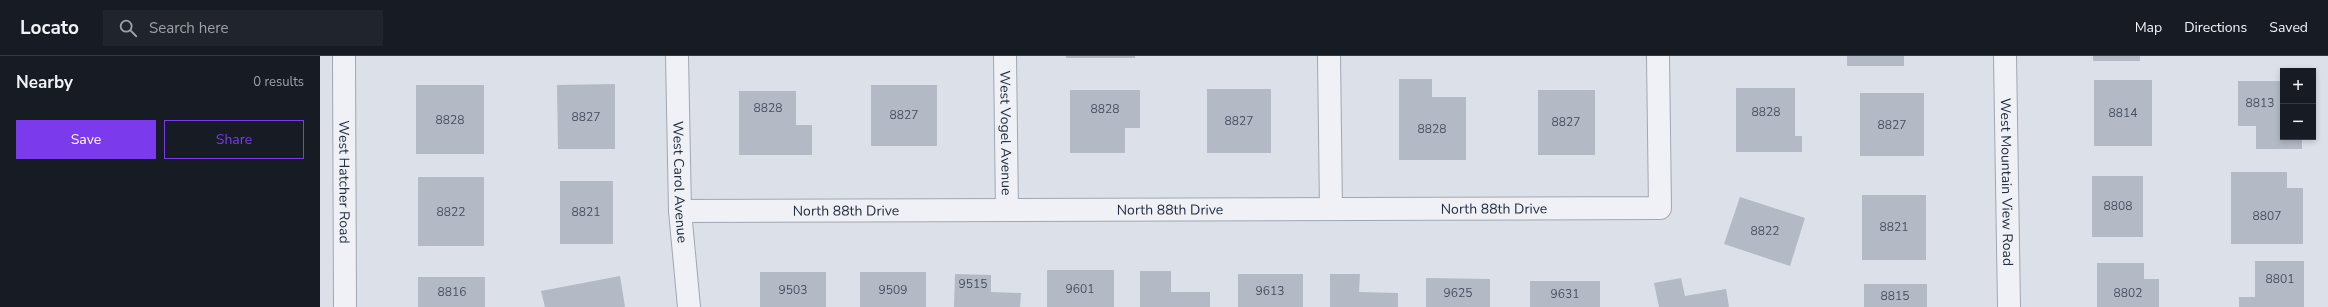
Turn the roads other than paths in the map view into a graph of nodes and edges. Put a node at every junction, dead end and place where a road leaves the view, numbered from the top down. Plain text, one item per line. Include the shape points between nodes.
1 (344, 56) edge
2 (677, 56) edge
3 (1005, 56) edge
4 (1329, 56) edge
5 (1658, 56) edge
6 (2005, 56) edge
7 (1331, 208) junction
8 (1007, 210) junction
9 (680, 211) junction
10 (345, 307) edge
11 (689, 307) edge
12 (2009, 307) edge

1 - 10 street, West Hatcher Road
2 - 9 street, West Carol Avenue
3 - 8 street, West Vogel Avenue
4 - 7 street
5 - 7 street, North 88th Drive via 1660,208
6 - 12 street, West Mountain View Road
7 - 8 street, North 88th Drive
8 - 9 street, North 88th Drive
9 - 11 street, West Carol Avenue

